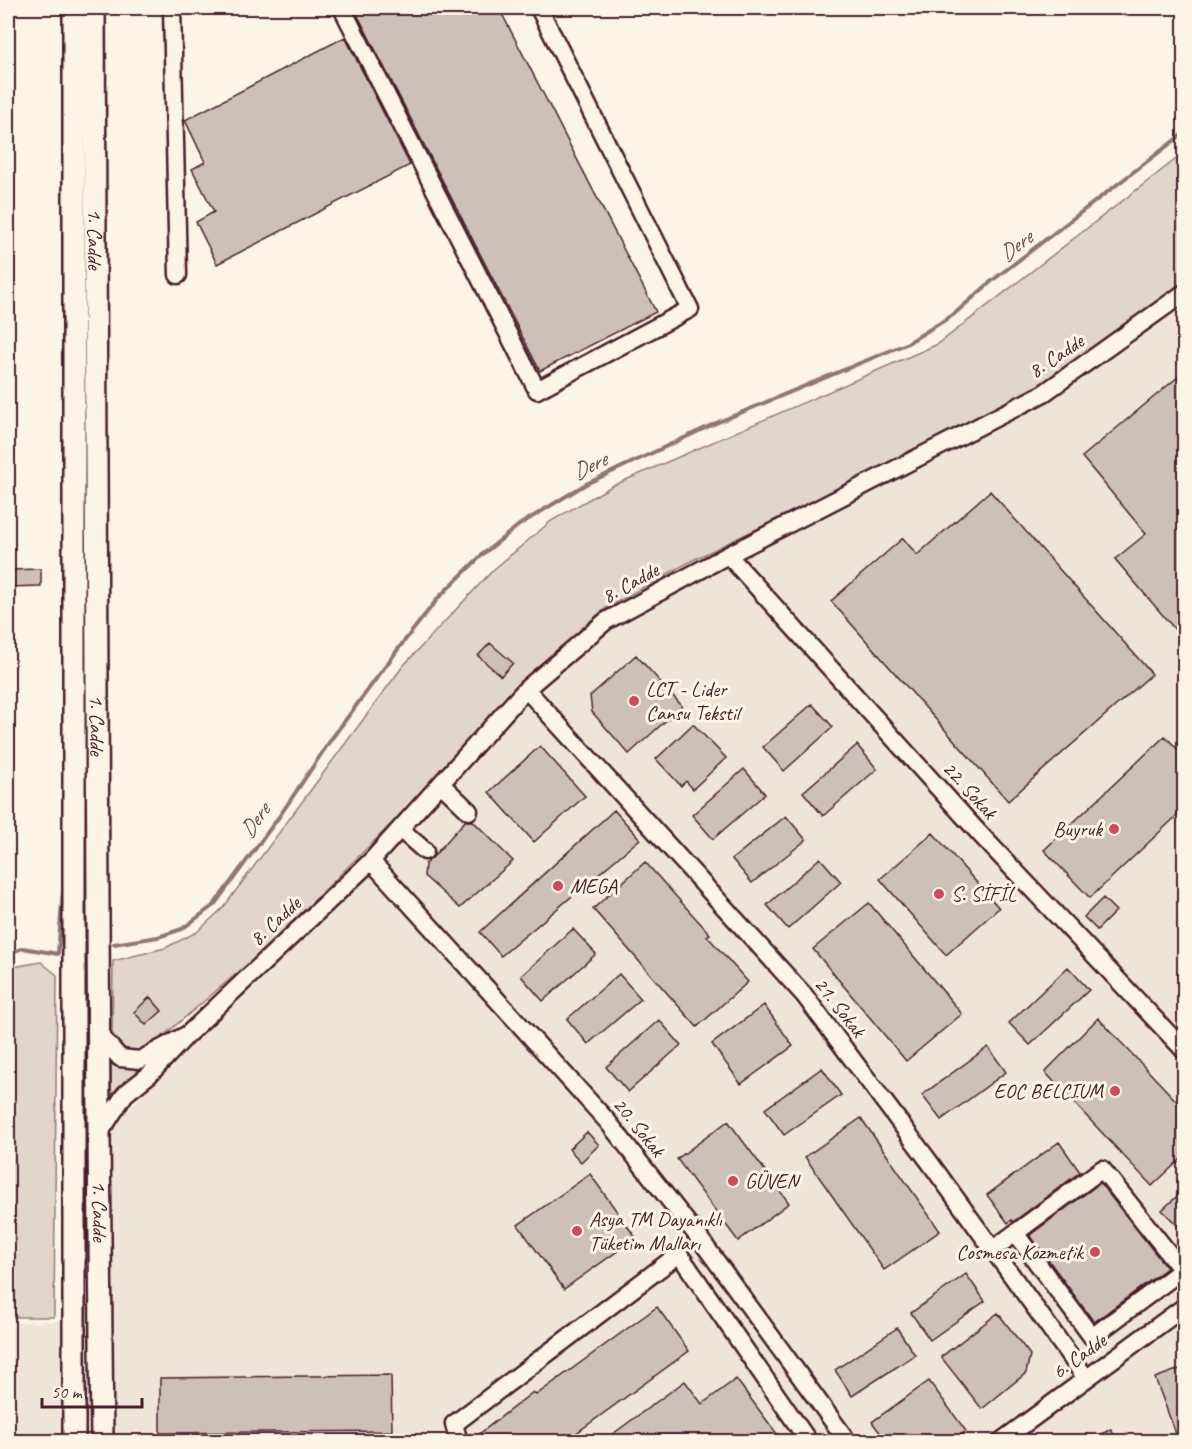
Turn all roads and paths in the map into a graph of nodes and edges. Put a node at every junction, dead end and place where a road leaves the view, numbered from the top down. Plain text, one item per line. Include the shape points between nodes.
1 (74, 8) edge
2 (94, 8) edge
3 (172, 8) edge
4 (342, 8) edge
5 (538, 8) edge
6 (178, 275) dead end
7 (1185, 293) edge
8 (728, 555) junction
9 (526, 689) junction
10 (441, 784) junction
11 (469, 811) dead end
12 (400, 829) junction
13 (425, 851) dead end
14 (371, 861) junction
15 (98, 1033) junction
16 (188, 1034) junction
17 (1185, 1050) edge
18 (99, 1134) junction
19 (1015, 1233) junction
20 (700, 1239) junction
21 (992, 1250) junction
22 (679, 1254) junction
23 (1185, 1307) edge
24 (1086, 1378) junction
25 (74, 1442) edge
26 (102, 1442) edge
27 (459, 1442) edge
28 (809, 1442) edge
29 (848, 1442) edge
30 (1000, 1442) edge

1 - 25 main road, 1. Cadde
2 - 15 main road, 1. Cadde
3 - 6 street
4 - 5 street via 537,390 690,309
7 - 8 street, 8. Cadde via 1044,393
8 - 9 street, 8. Cadde via 606,621
8 - 17 street, 22. Sokak via 979,833
9 - 10 street, 8. Cadde
9 - 21 street, 21. Sokak via 804,995
10 - 11 street
10 - 12 street, 8. Cadde
12 - 13 street
12 - 14 street, 8. Cadde
14 - 16 street, 8. Cadde
14 - 20 street, 20. Sokak via 608,1122
15 - 16 street, 8. Cadde via 120,1058 140,1060
15 - 18 main road, 1. Cadde
16 - 18 street, 8. Cadde via 125,1094
18 - 26 main road, 1. Cadde
19 - 19 street via 1102,1169 1182,1270 1092,1337
19 - 21 street
20 - 22 street
20 - 29 street, 20. Sokak
21 - 24 street, 21. Sokak
22 - 27 street via 454,1424
22 - 28 street
23 - 24 street, 6. Cadde
24 - 30 street, 6. Cadde

